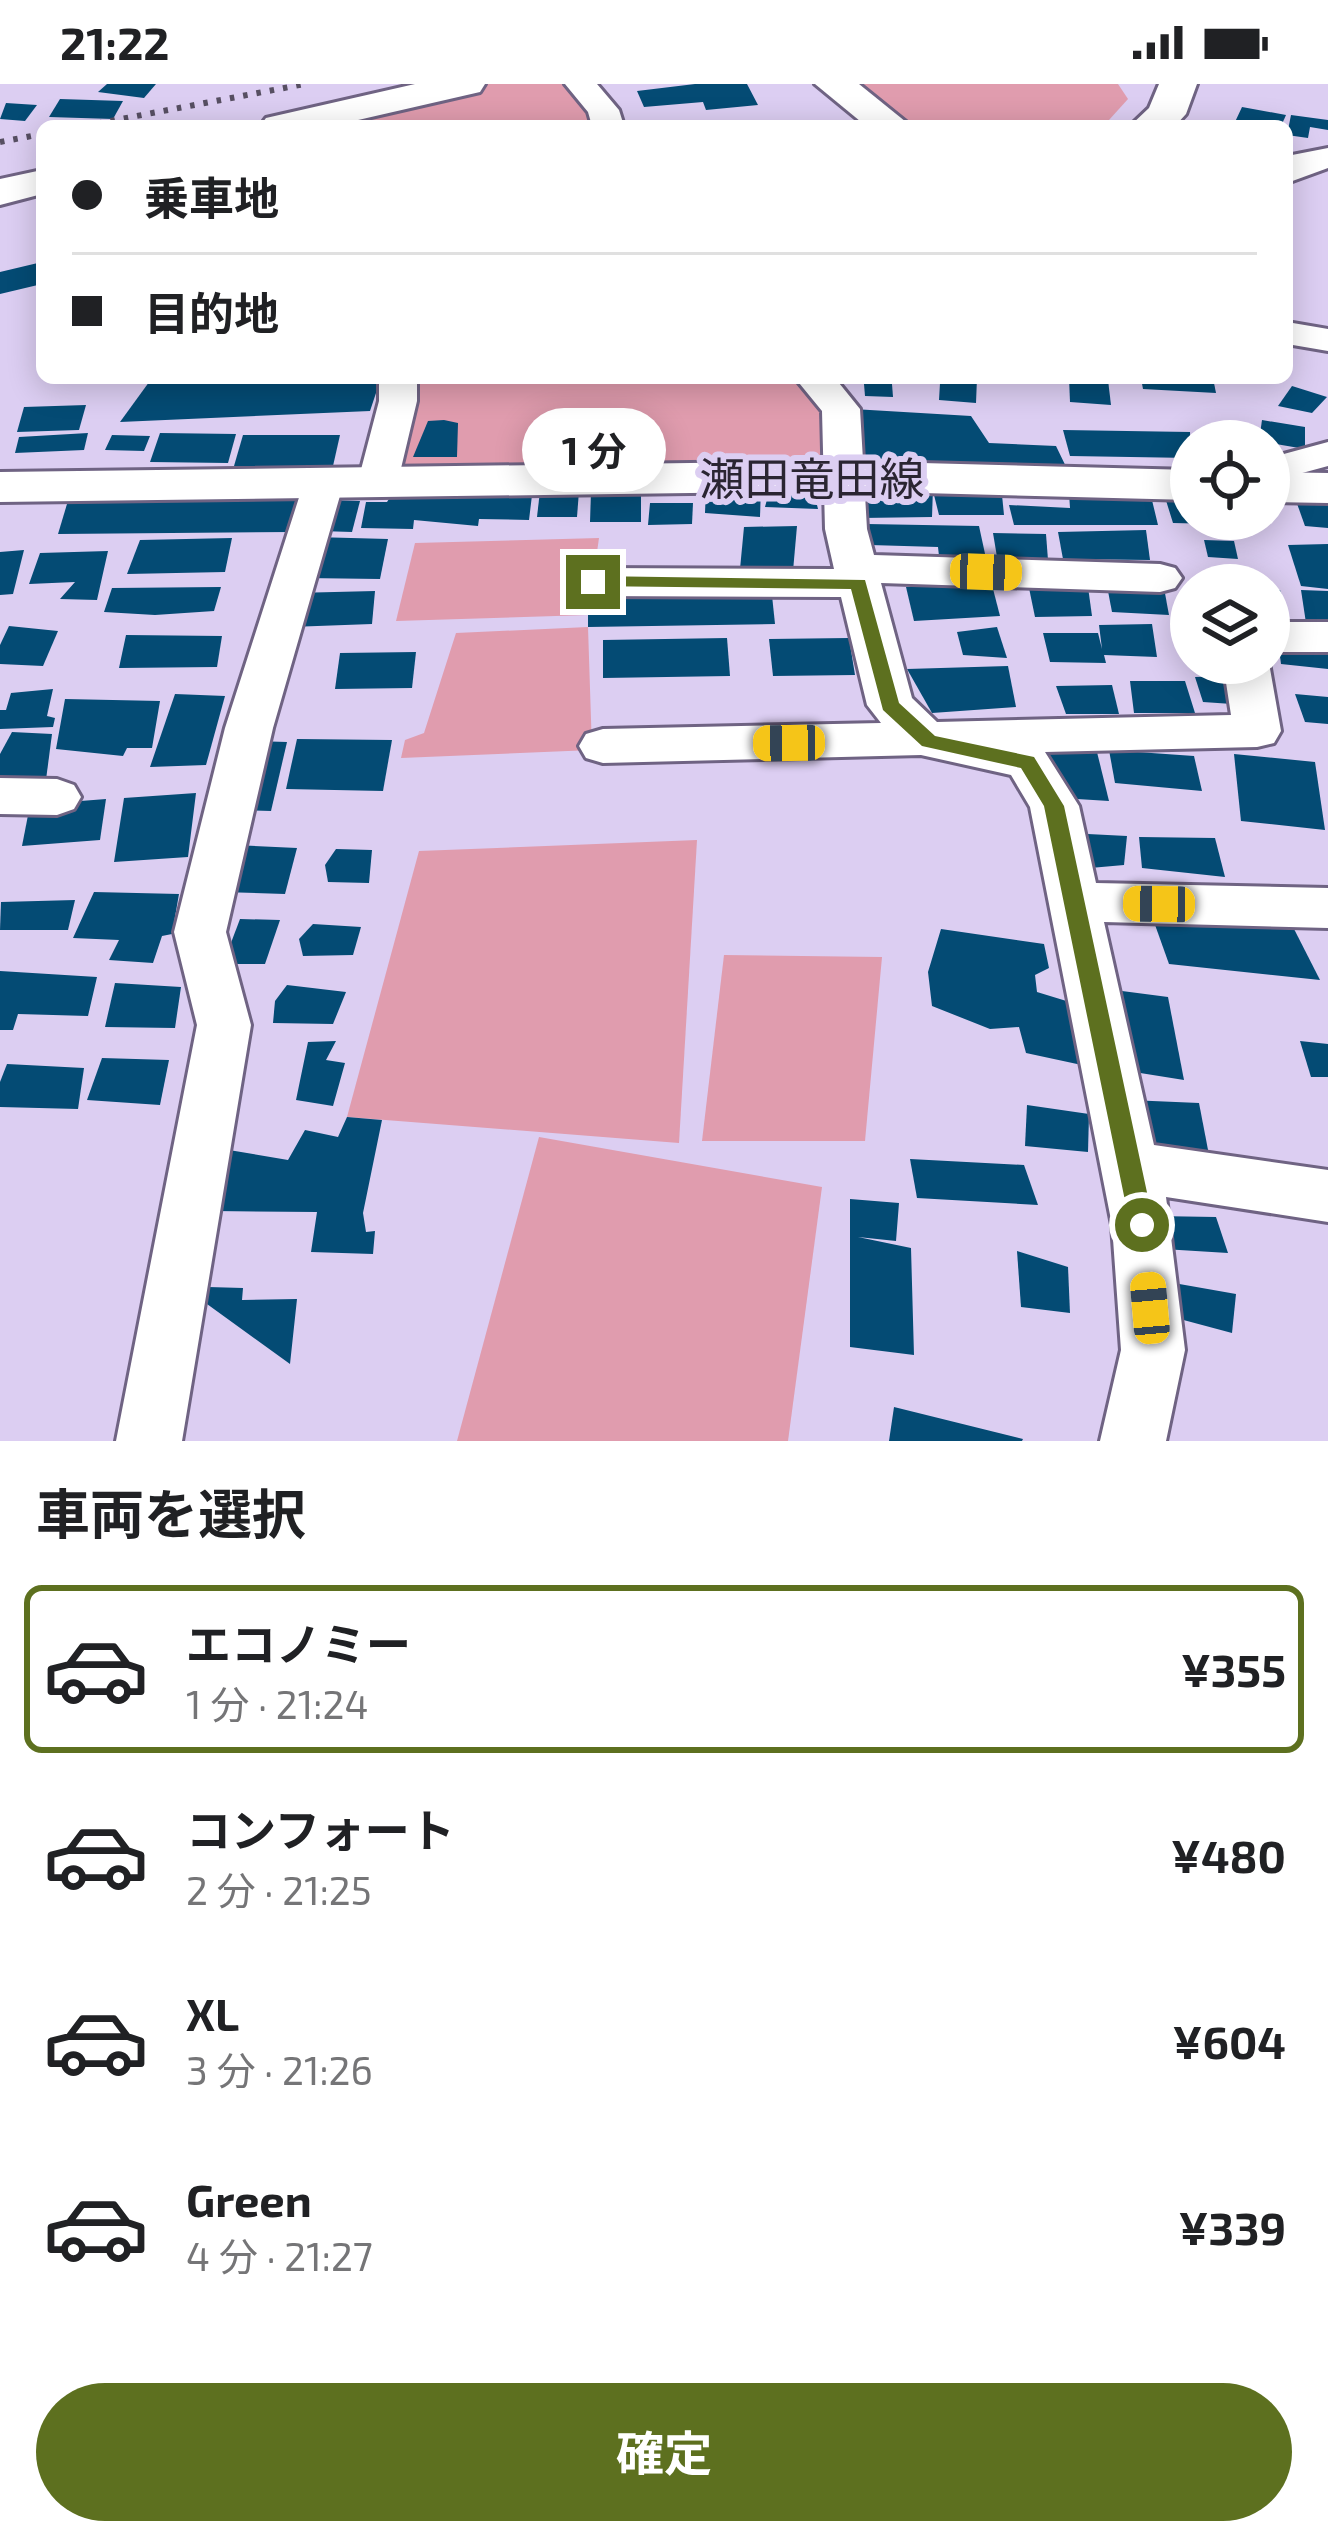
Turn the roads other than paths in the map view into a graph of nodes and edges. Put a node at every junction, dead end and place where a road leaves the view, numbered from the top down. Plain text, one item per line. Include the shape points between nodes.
1 (466, 84) edge
2 (580, 84) edge
3 (834, 84) edge
4 (307, 120) edge
5 (606, 120) edge
6 (883, 120) edge
7 (1328, 158) edge
8 (1293, 167) edge
9 (36, 183) edge
10 (0, 192) edge
11 (1293, 334) edge
12 (1328, 340) edge
13 (398, 384) edge
14 (819, 384) edge
15 (1328, 454) edge
16 (1290, 464) edge
17 (845, 476) junction
18 (378, 481) junction
19 (324, 482) junction
20 (1170, 484) edge
21 (0, 487) edge
22 (1290, 487) edge
23 (1328, 488) edge
24 (857, 576) junction
25 (1160, 578) dead end
26 (593, 582) dead end
27 (1290, 637) edge
28 (1328, 637) edge
29 (1249, 684) edge
30 (929, 741) junction
31 (603, 746) dead end
32 (0, 796) edge
33 (57, 797) dead end
34 (1074, 902) junction
35 (1328, 908) edge
36 (1129, 1166) junction
37 (1328, 1196) edge
38 (149, 1441) edge
39 (1133, 1441) edge

1 - 4 main road
2 - 5 street
3 - 6 main road
7 - 8 street
9 - 10 main road
11 - 12 street
13 - 18 street
14 - 17 street via 841,409
15 - 16 street
17 - 18 main road, 瀬田竜田線
17 - 20 main road, 瀬田竜田線
17 - 24 street
18 - 19 main road, 瀬田竜田線
19 - 21 main road, 瀬田竜田線
19 - 38 street via 249,728 200,932 224,1025
22 - 23 main road
24 - 25 street
24 - 26 street
24 - 30 street via 890,705
27 - 28 street
29 - 30 street via 1257,731
30 - 31 street
30 - 34 street via 1028,762 1054,806
32 - 33 street
34 - 35 street
34 - 36 street
36 - 37 street
36 - 39 street via 1153,1350

